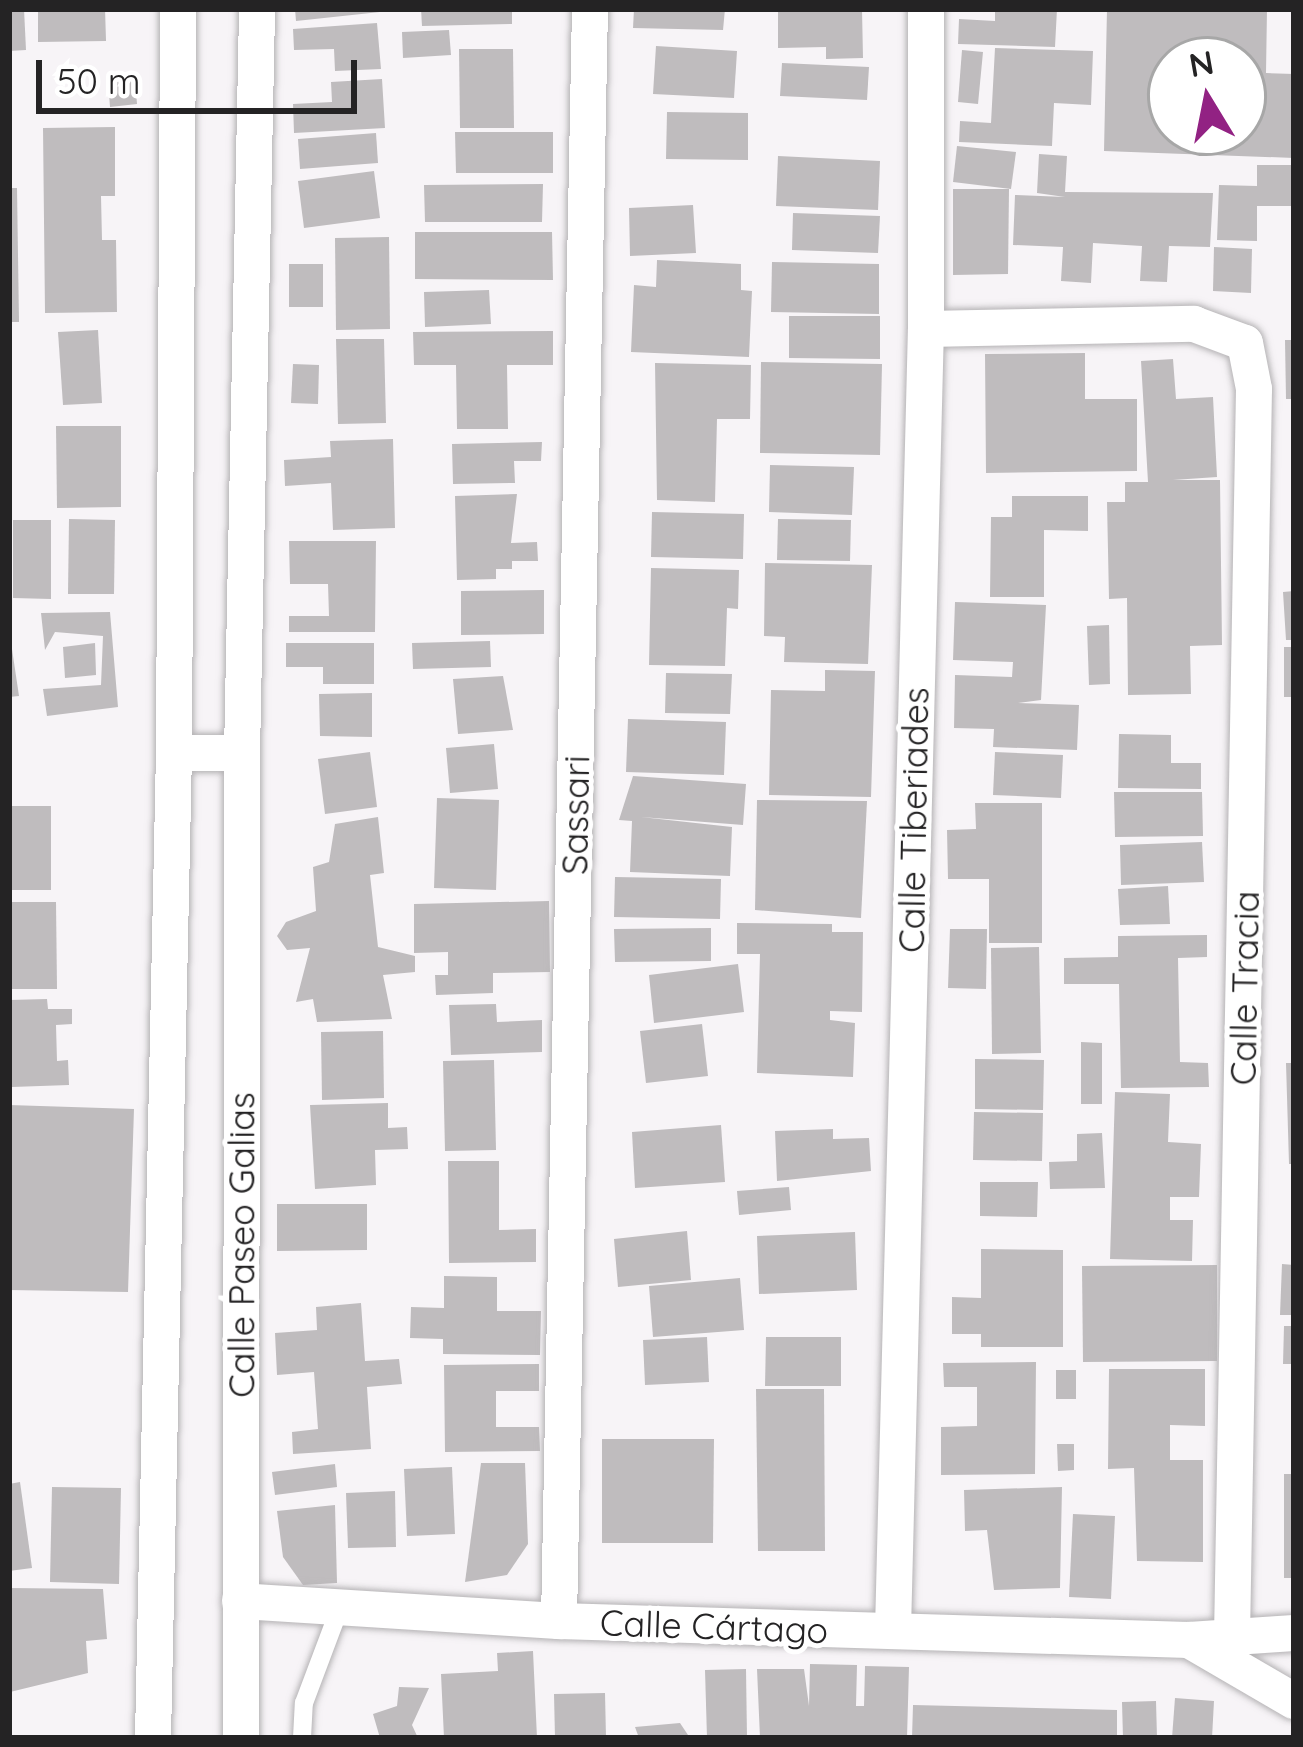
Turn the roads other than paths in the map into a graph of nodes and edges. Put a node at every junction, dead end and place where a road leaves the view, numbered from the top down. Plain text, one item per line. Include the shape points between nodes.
1 (178, 9) edge
2 (257, 9) edge
3 (590, 9) edge
4 (926, 9) edge
5 (926, 329) junction
6 (242, 753) junction
7 (174, 754) junction
8 (241, 1601) junction
9 (340, 1607) junction
10 (560, 1622) junction
11 (893, 1630) junction
12 (1232, 1633) junction
13 (1294, 1633) edge
14 (1189, 1640) junction
15 (1294, 1701) edge
16 (153, 1738) edge
17 (241, 1738) edge
18 (302, 1738) edge

1 - 7 street
2 - 6 street, Calle Paseo Galias
3 - 10 street, Sassari
4 - 5 street, Calle Tiberiades
5 - 11 street, Calle Tiberiades
5 - 12 street, Calle Tracia via 1194,324 1245,344 1254,389
6 - 7 street
6 - 8 street, Calle Paseo Galias
7 - 16 street
8 - 9 street, Calle Cártago
8 - 17 street, Calle Paseo Galias
9 - 10 street, Calle Cártago
9 - 18 lane via 304,1703
10 - 11 street, Calle Cártago
11 - 14 street, Calle Cártago
12 - 13 street, Calle Cártago
12 - 14 street, Calle Cártago
14 - 15 street, Calle Cártago

